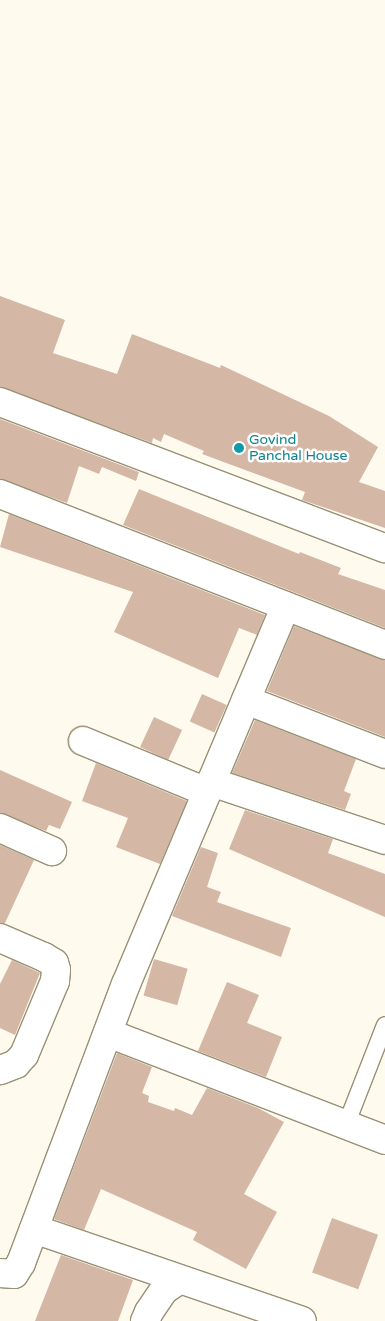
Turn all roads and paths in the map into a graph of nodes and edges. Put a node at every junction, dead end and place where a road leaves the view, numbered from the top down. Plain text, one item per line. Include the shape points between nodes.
1 (0, 402) edge
2 (0, 494) edge
3 (385, 548) edge
4 (286, 606) junction
5 (385, 645) edge
6 (246, 700) junction
7 (83, 741) dead end
8 (385, 754) edge
9 (209, 787) junction
10 (0, 828) edge
11 (385, 840) edge
12 (52, 852) dead end
13 (0, 938) edge
14 (385, 1025) edge
15 (108, 1033) junction
16 (0, 1070) edge
17 (346, 1125) junction
18 (385, 1140) edge
19 (34, 1229) junction
20 (0, 1273) edge
21 (180, 1280) junction
22 (145, 1321) edge
23 (302, 1321) edge

1 - 3 street
2 - 4 street
4 - 5 street
4 - 6 street
6 - 8 street
6 - 9 street
7 - 9 street
9 - 11 street
9 - 15 street
10 - 12 street
13 - 16 street via 44,957 54,963 56,970 55,981 24,1055 16,1064
14 - 17 lane
15 - 17 street
15 - 19 street
17 - 18 street
19 - 20 street via 22,1263 14,1274
19 - 21 street
21 - 22 street via 164,1290
21 - 23 street

